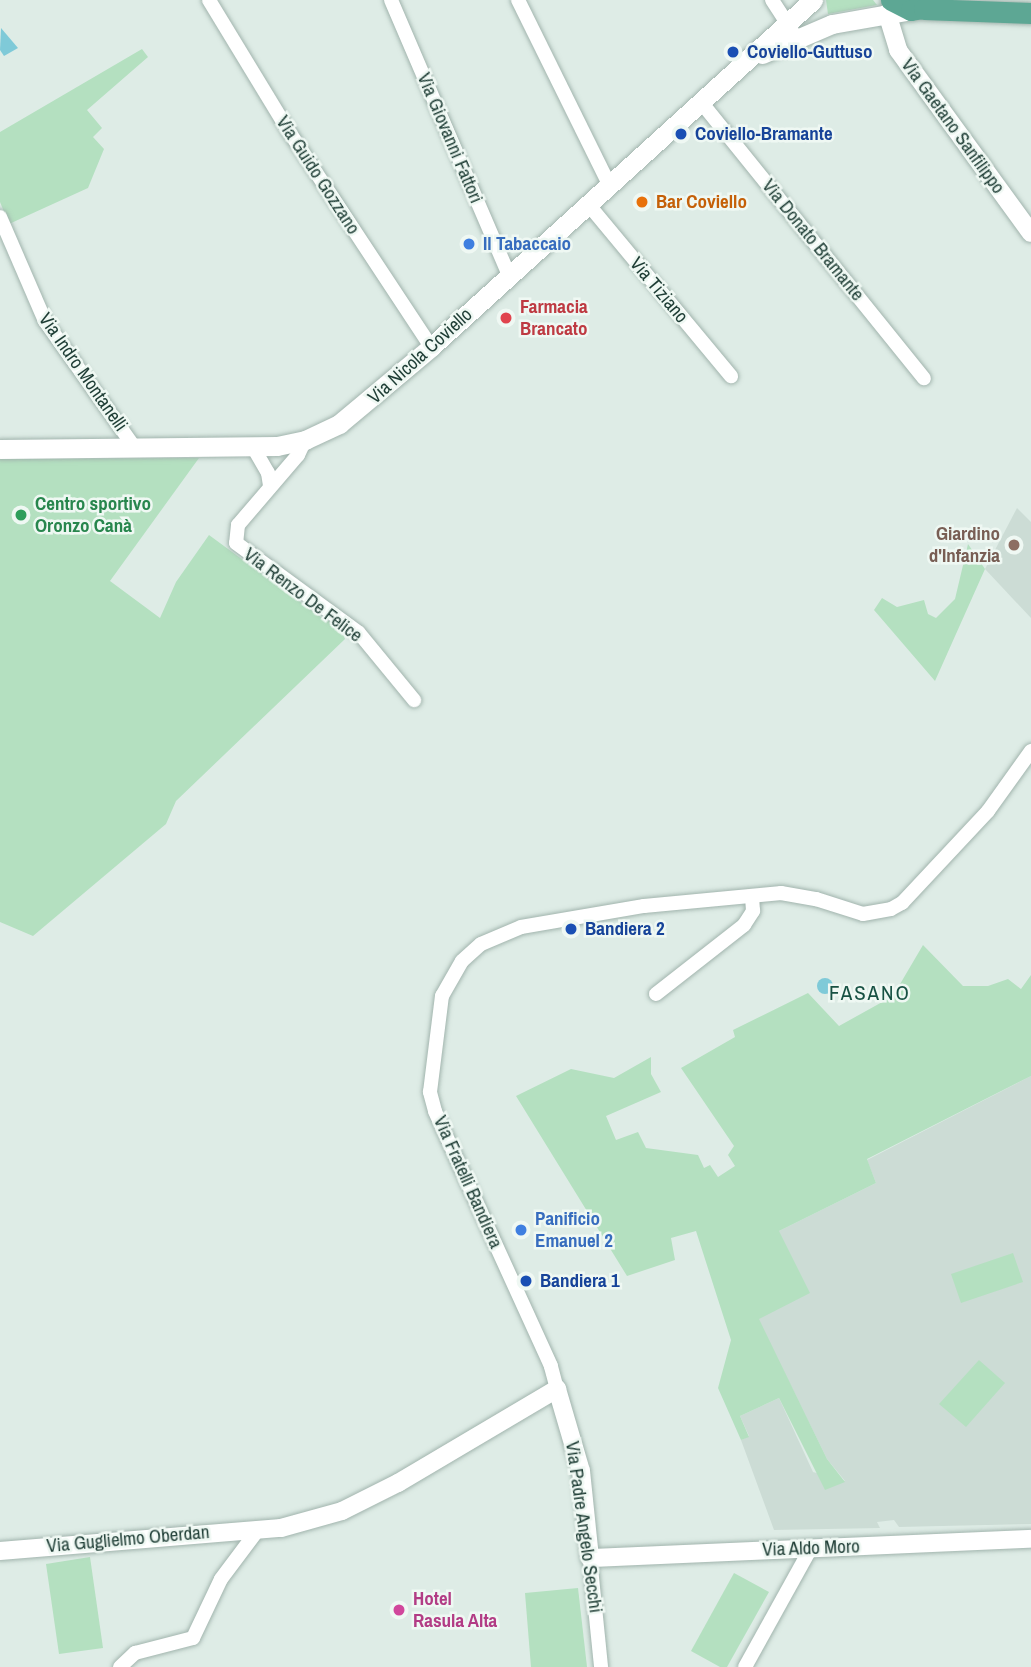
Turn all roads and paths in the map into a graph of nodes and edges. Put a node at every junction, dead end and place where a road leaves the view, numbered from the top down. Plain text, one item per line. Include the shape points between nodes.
1 (209, 0) edge
2 (391, 0) edge
3 (518, 0) edge
4 (772, 0) edge
5 (815, 0) edge
6 (946, 0) edge
7 (889, 7) edge
8 (918, 9) junction
9 (1031, 13) edge
10 (832, 24) junction
11 (792, 31) junction
12 (701, 102) junction
13 (608, 184) junction
14 (588, 204) junction
15 (0, 217) edge
16 (1031, 233) edge
17 (509, 275) junction
18 (431, 347) junction
19 (731, 376) dead end
20 (924, 378) dead end
21 (305, 440) junction
22 (253, 447) junction
23 (135, 448) junction
24 (0, 449) edge
25 (270, 485) junction
26 (414, 700) dead end
27 (1031, 751) edge
28 (752, 896) junction
29 (656, 994) dead end
30 (557, 1389) junction
31 (257, 1531) junction
32 (1031, 1539) edge
33 (811, 1548) junction
34 (0, 1551) edge
35 (590, 1558) junction
36 (120, 1667) edge
37 (601, 1667) edge
38 (745, 1667) edge

1 - 18 street, Via Guido Gozzano
2 - 17 street, Via Giovanni Fattori
3 - 13 street
4 - 11 street
5 - 10 main road via 819,14
5 - 11 main road, Via Nicola Coviello
6 - 8 main road
7 - 8 main road
7 - 10 main road
7 - 16 street, Via Gaetano Sanfilippo via 898,50
8 - 9 main road
10 - 11 main road
11 - 12 main road, Via Nicola Coviello
12 - 13 main road, Via Nicola Coviello
12 - 20 street, Via Donato Bramante
13 - 14 main road, Via Nicola Coviello
14 - 17 main road, Via Nicola Coviello
14 - 19 street, Via Tiziano
15 - 23 street, Via Indro Montanelli via 45,321
17 - 18 main road, Via Nicola Coviello
18 - 21 main road, Via Nicola Coviello via 356,412
21 - 22 main road, Via Nicola Coviello
21 - 25 street
22 - 23 main road, Via Nicola Coviello
22 - 25 street
23 - 24 main road, Via Nicola Coviello
25 - 26 street, Via Renzo De Felice via 238,525 236,543 359,633
27 - 28 street, Via Fratelli Bandiera via 988,811 902,903 891,909 863,914 801,895
28 - 29 street via 752,911 744,925
28 - 30 street, Via Fratelli Bandiera via 644,906 521,927 481,944 446,985 430,1070 435,1111 551,1366
30 - 31 street via 356,1506
30 - 35 street, Via Padre Angelo Secchi via 581,1471
31 - 34 street, Via Guglielmo Oberdan
31 - 36 street via 221,1579 193,1638 135,1653
32 - 33 street, Via Aldo Moro
33 - 35 street, Via Aldo Moro
33 - 38 street
35 - 37 street, Via Padre Angelo Secchi

